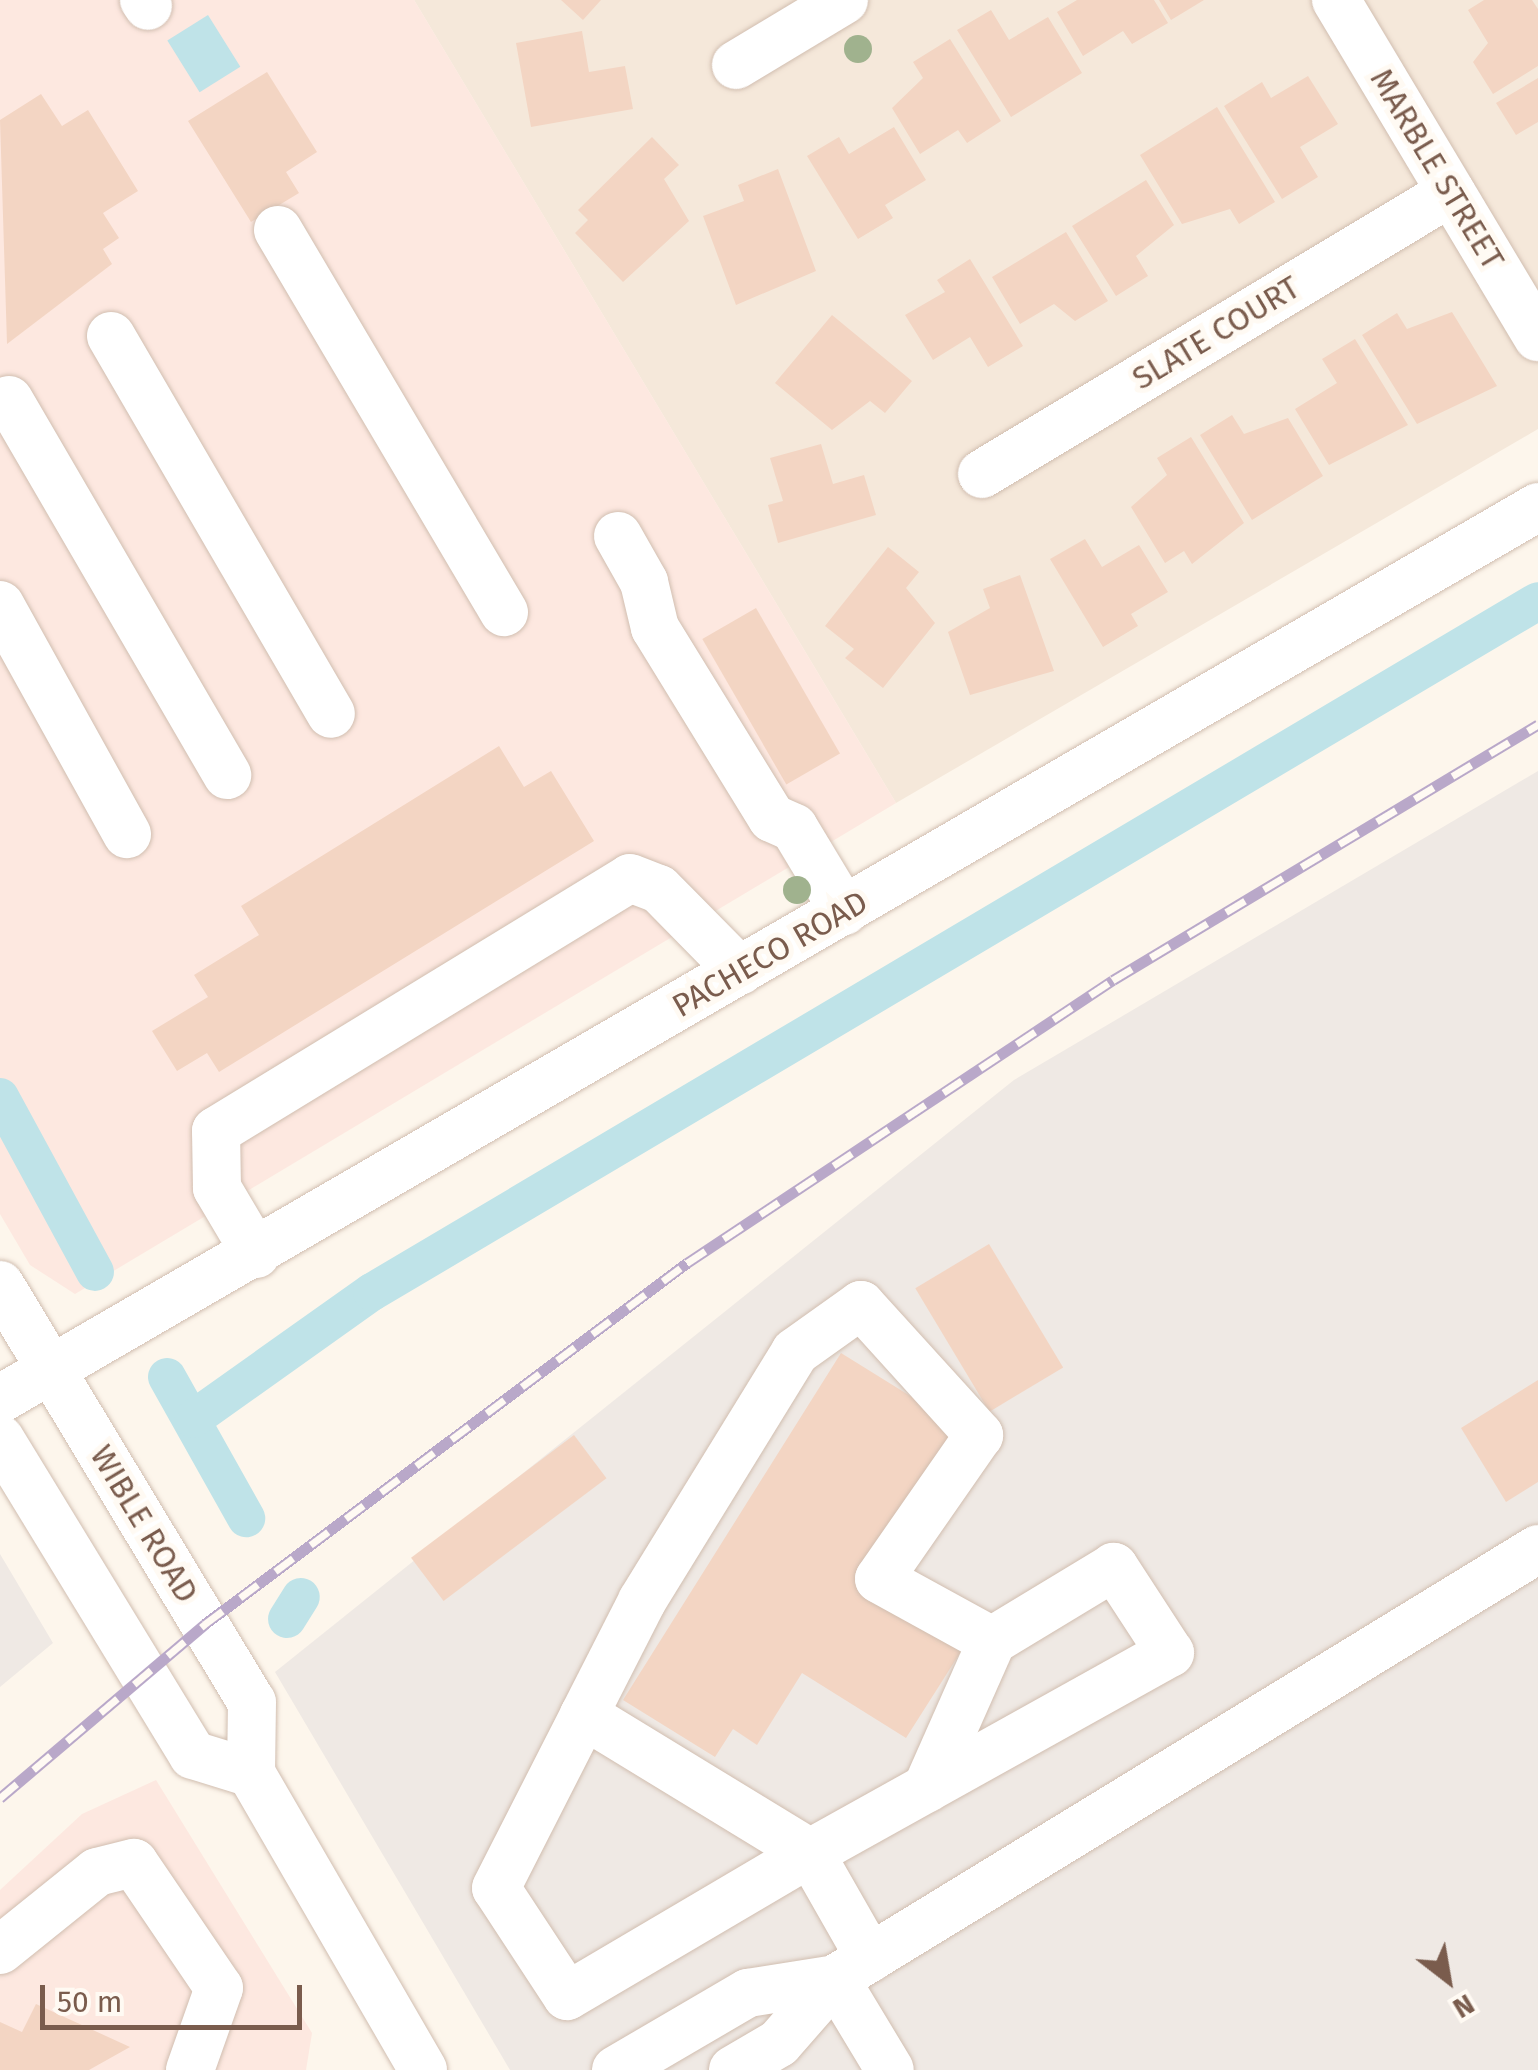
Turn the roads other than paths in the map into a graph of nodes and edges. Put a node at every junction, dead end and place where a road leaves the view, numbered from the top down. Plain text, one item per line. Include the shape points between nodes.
1 (844, 0) edge
2 (1336, 0) edge
3 (736, 65) dead end
4 (1451, 192) junction
5 (278, 230) dead end
6 (110, 336) dead end
7 (1538, 337) edge
8 (9, 400) dead end
9 (982, 474) dead end
10 (1538, 507) edge
11 (618, 536) dead end
12 (0, 605) edge
13 (504, 612) dead end
14 (331, 714) dead end
15 (227, 775) dead end
16 (127, 834) dead end
17 (844, 911) junction
18 (740, 972) junction
19 (256, 1254) junction
20 (0, 1285) edge
21 (50, 1371) junction
22 (0, 1399) edge
23 (0, 1439) edge
24 (1538, 1549) edge
25 (992, 1640) junction
26 (584, 1715) junction
27 (251, 1773) junction
28 (928, 1788) junction
29 (810, 1853) junction
30 (0, 1950) edge
31 (852, 1969) junction
32 (190, 2070) edge
33 (422, 2070) edge
34 (616, 2070) edge
35 (734, 2070) edge
36 (890, 2070) edge

1 - 3 street
2 - 4 street, MARBLE STREET
4 - 7 street, MARBLE STREET
4 - 9 street, SLATE COURT
5 - 13 street
6 - 14 street
8 - 15 street
10 - 17 street, PACHECO ROAD
11 - 17 street via 644,582 655,628 772,818 794,828
12 - 16 street
17 - 18 street, PACHECO ROAD
18 - 19 street, PACHECO ROAD
18 - 19 street via 660,889 630,878 216,1132 218,1188
19 - 21 street, PACHECO ROAD
20 - 21 street, WIBLE ROAD
21 - 22 street, PACHECO ROAD
21 - 27 street, WIBLE ROAD via 252,1702
23 - 27 street via 193,1755
24 - 31 street
25 - 26 street via 878,1578 978,1434 861,1305 796,1352 642,1601
25 - 28 street
25 - 28 street via 1114,1566 1170,1653
26 - 29 street
26 - 29 street via 496,1888 567,1996
27 - 33 street
28 - 29 street
29 - 31 street
30 - 32 street via 97,1872 134,1863 219,1988
31 - 34 street via 748,1993
31 - 35 street via 778,2043
31 - 36 street

